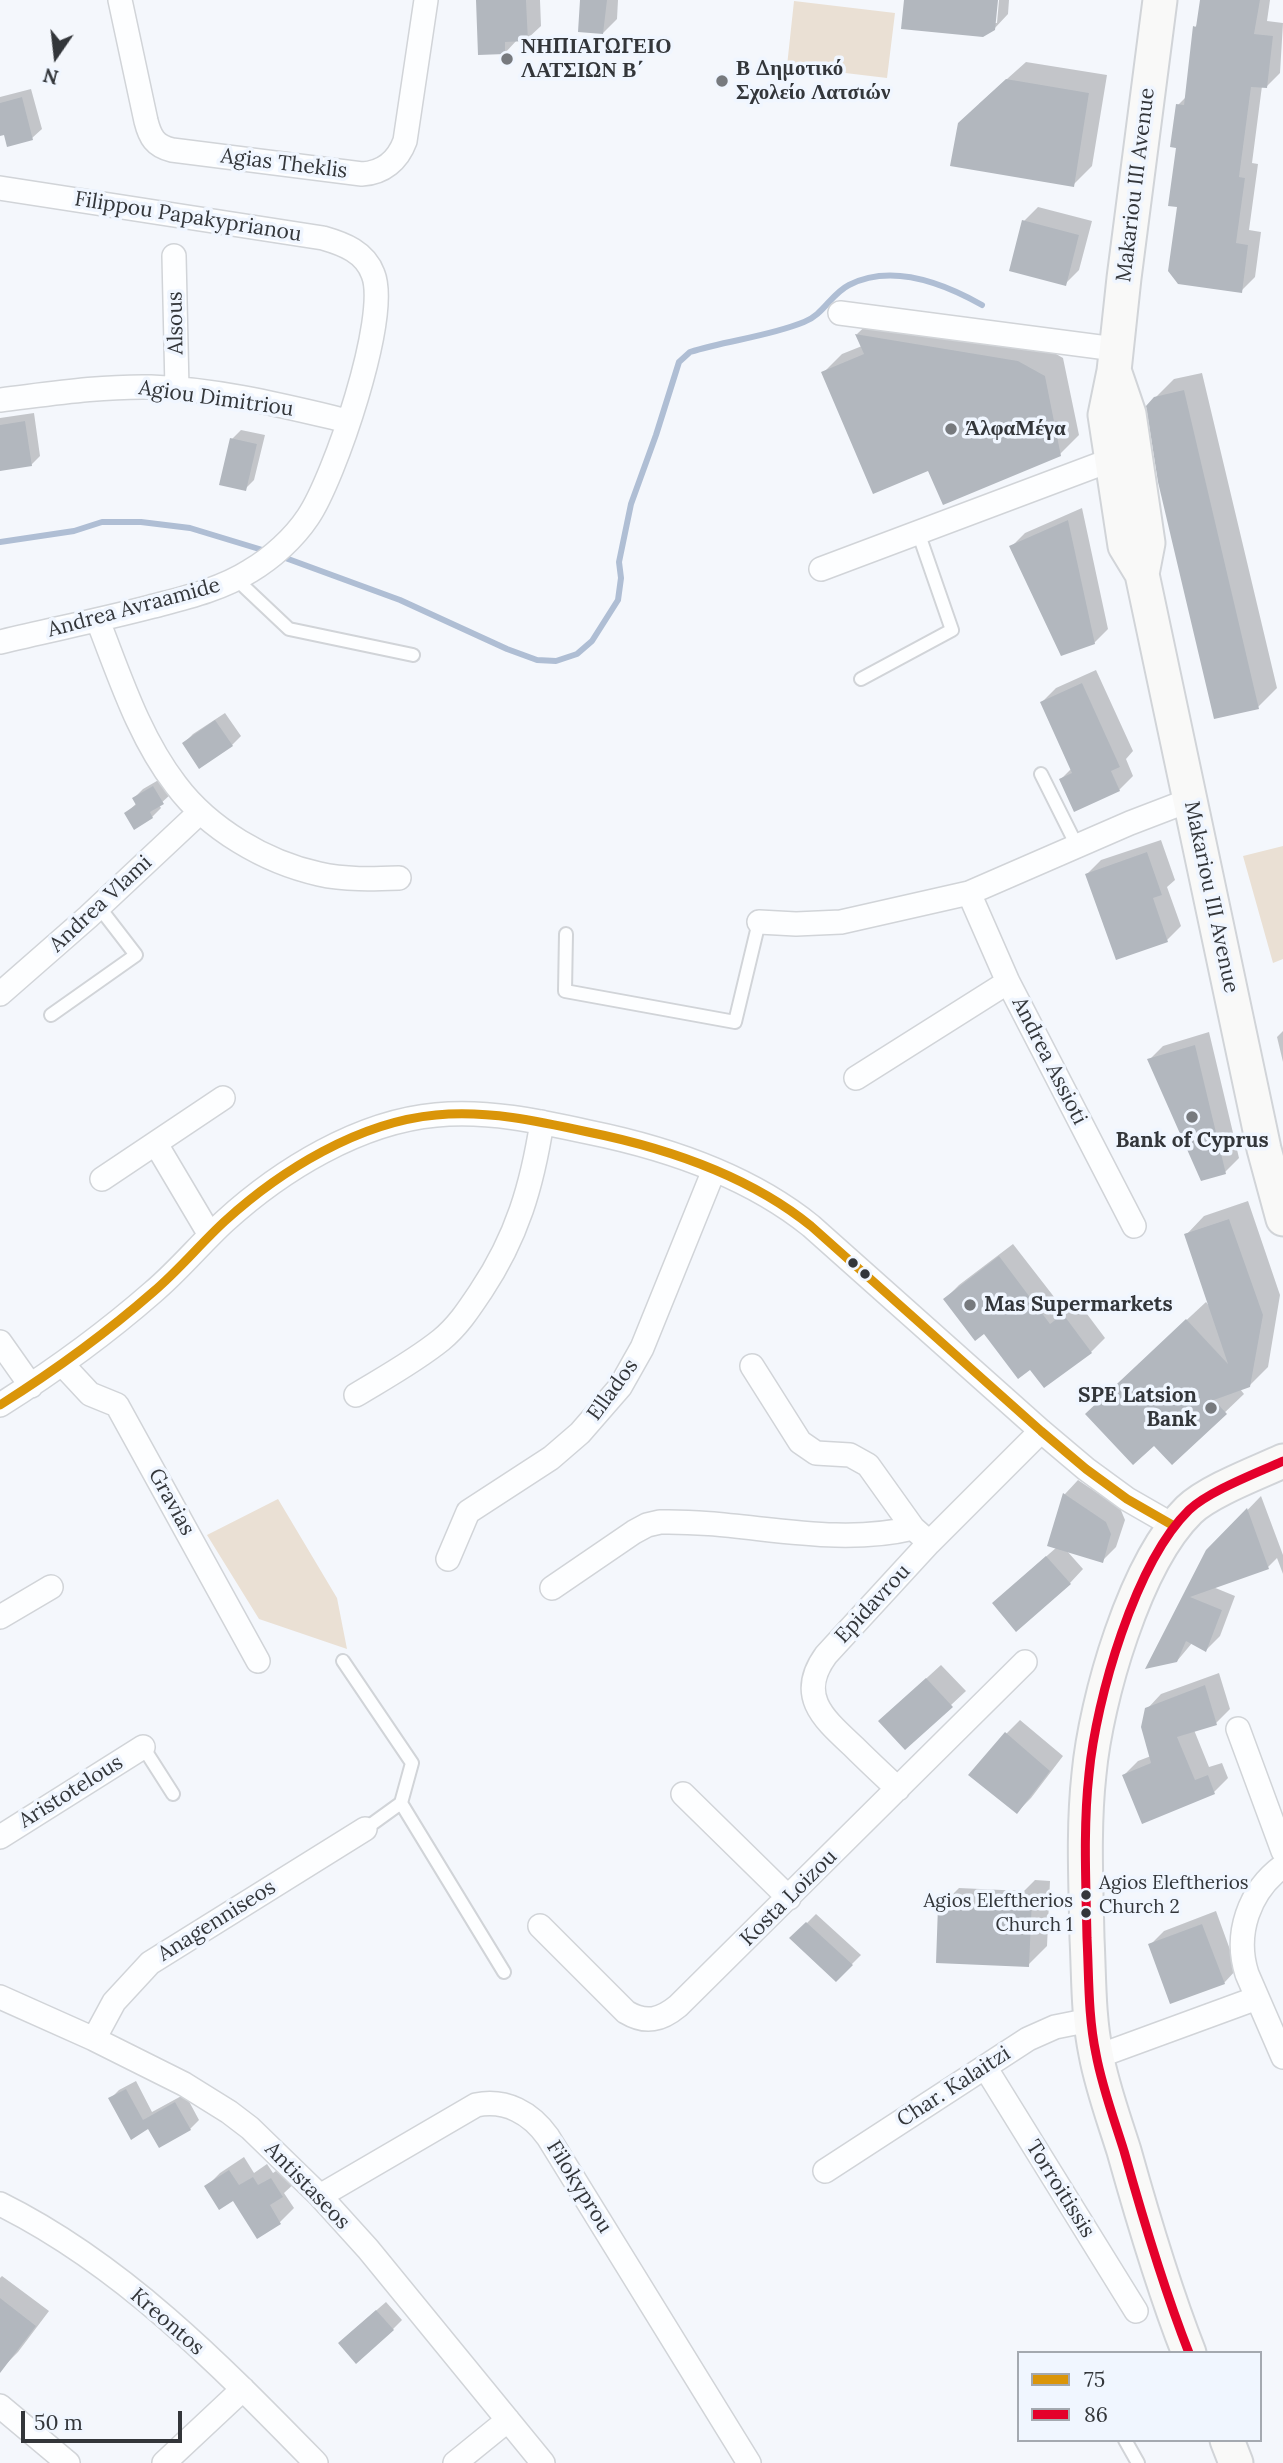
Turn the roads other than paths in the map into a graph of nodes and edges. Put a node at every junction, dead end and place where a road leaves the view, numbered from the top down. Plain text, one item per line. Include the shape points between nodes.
1 (120, 0) edge
2 (426, 0) edge
3 (1160, 0) edge
4 (0, 188) edge
5 (174, 256) dead end
6 (840, 313) dead end
7 (1115, 360) junction
8 (177, 389) junction
9 (0, 400) edge
10 (348, 421) junction
11 (1111, 460) junction
12 (918, 532) junction
13 (821, 569) dead end
14 (1142, 574) junction
15 (236, 579) junction
16 (98, 621) junction
17 (0, 642) edge
18 (413, 655) dead end
19 (861, 680) dead end
20 (1041, 774) dead end
21 (1190, 800) junction
22 (200, 811) junction
23 (1077, 846) junction
24 (399, 878) dead end
25 (969, 893) junction
26 (99, 907) junction
27 (759, 922) joint
28 (566, 934) dead end
29 (1008, 982) junction
30 (0, 994) edge
31 (51, 1015) dead end
32 (856, 1078) dead end
33 (223, 1098) dead end
34 (542, 1122) junction
35 (156, 1144) junction
36 (1273, 1146) edge
37 (714, 1170) junction
38 (102, 1179) dead end
39 (1283, 1219) edge
40 (1134, 1226) dead end
41 (210, 1236) junction
42 (0, 1342) edge
43 (63, 1365) junction
44 (752, 1366) dead end
45 (31, 1386) junction
46 (356, 1395) dead end
47 (0, 1405) edge
48 (1041, 1431) junction
49 (1283, 1461) edge
50 (1174, 1527) junction
51 (921, 1536) junction
52 (448, 1559) dead end
53 (51, 1587) dead end
54 (552, 1588) dead end
55 (0, 1617) edge
56 (258, 1661) dead end
57 (343, 1661) dead end
58 (1025, 1662) dead end
59 (1238, 1729) dead end
60 (143, 1748) joint
61 (898, 1789) junction
62 (173, 1794) dead end
63 (683, 1794) dead end
64 (401, 1803) junction
65 (365, 1829) joint
66 (0, 1837) edge
67 (1283, 1851) edge
68 (1283, 1866) edge
69 (789, 1898) junction
70 (540, 1926) dead end
71 (504, 1972) dead end
72 (0, 1997) edge
73 (1257, 1998) junction
74 (1090, 2020) junction
75 (94, 2039) junction
76 (1096, 2057) junction
77 (1283, 2057) edge
78 (985, 2067) junction
79 (825, 2171) dead end
80 (320, 2196) junction
81 (0, 2204) edge
82 (1136, 2311) dead end
83 (1188, 2351) edge
84 (243, 2389) junction
85 (0, 2406) edge
86 (508, 2420) junction
87 (1126, 2442) edge
88 (1228, 2442) edge
89 (68, 2463) edge
90 (164, 2463) edge
91 (316, 2463) edge
92 (455, 2463) edge
93 (544, 2463) edge
94 (749, 2463) edge
95 (1138, 2463) edge
96 (1236, 2463) edge

1 - 2 street, Agias Theklis via 146,121 156,144 172,150 372,174 388,165 405,141
3 - 7 street, Makariou III Avenue
4 - 10 street, Filippou Papakyprianou via 323,238 352,250 368,264 376,282 373,327
5 - 8 street, Alsous
6 - 7 street
7 - 11 street, Makariou III Avenue via 1105,415
7 - 14 street, Makariou III Avenue via 1129,414 1148,543
8 - 9 street, Agiou Dimitriou via 100,388
8 - 10 street, Agiou Dimitriou
10 - 15 street, Andrea Avraamide via 309,516 289,540
11 - 12 street
11 - 14 street, Makariou III Avenue via 1125,547
12 - 13 street
12 - 19 lane via 952,630
14 - 21 street, Makariou III Avenue
15 - 16 street, Andrea Avraamide
15 - 18 lane via 289,629
16 - 17 street, Andrea Avraamide
16 - 22 street via 151,746 174,784
20 - 23 lane
21 - 23 street
21 - 36 street, Makariou III Avenue
22 - 24 street via 248,846 301,869 336,877
22 - 26 street, Andrea Vlami
23 - 25 street
25 - 27 street via 841,922
25 - 29 street, Andrea Assioti
26 - 30 street, Andrea Vlami
26 - 31 lane via 136,955
27 - 28 lane via 735,1022 565,991
29 - 32 street
29 - 40 street, Andrea Assioti
33 - 35 street
34 - 37 street via 641,1145
34 - 41 street via 435,1115 372,1131 295,1169
34 - 46 street via 535,1167 516,1228 464,1317 433,1346
35 - 38 street
35 - 41 street
36 - 39 street, Makariou III Avenue
37 - 48 street via 771,1196 811,1226
37 - 52 street, Ellados via 642,1348 620,1387 551,1458 468,1513
41 - 43 street via 154,1291
42 - 45 street
43 - 45 street
43 - 56 street, Gravias via 90,1394 117,1405
44 - 51 street via 800,1443 816,1453 850,1455 868,1465
45 - 47 street
48 - 50 street via 1106,1484
48 - 51 street, Epidavrou
49 - 50 street via 1210,1496
50 - 74 street via 1129,1614 1094,1735 1086,1814
51 - 54 street via 844,1536 660,1522 634,1532
51 - 61 street, Epidavrou via 825,1655 813,1682 816,1704 827,1722
53 - 55 street
57 - 64 lane via 412,1763
58 - 61 street, Kosta Loizou
59 - 67 street
60 - 62 lane
60 - 66 street, Aristotelous
61 - 69 street, Kosta Loizou
63 - 69 street
64 - 65 lane
64 - 71 lane
65 - 75 street, Anagenniseos via 150,1963 114,2002
68 - 73 street via 1260,1888 1244,1924 1244,1963
69 - 70 street, Kosta Loizou via 678,2006 650,2020 638,2019 620,2007
72 - 75 street, Antistaseos
73 - 76 street
73 - 77 street
74 - 76 street
74 - 78 street, Char. Kalaitzi via 1042,2031
75 - 80 street, Antistaseos via 229,2112
76 - 83 street
78 - 79 street, Char. Kalaitzi
78 - 82 street, Torroitissis
80 - 86 street, Antistaseos
80 - 94 street, Filokyprou via 476,2105 494,2103 520,2111 548,2137
81 - 84 street, Kreontos via 111,2274
84 - 90 street
84 - 91 street, Kreontos
85 - 89 street
86 - 92 street
86 - 93 street, Antistaseos
87 - 95 lane
88 - 96 street

